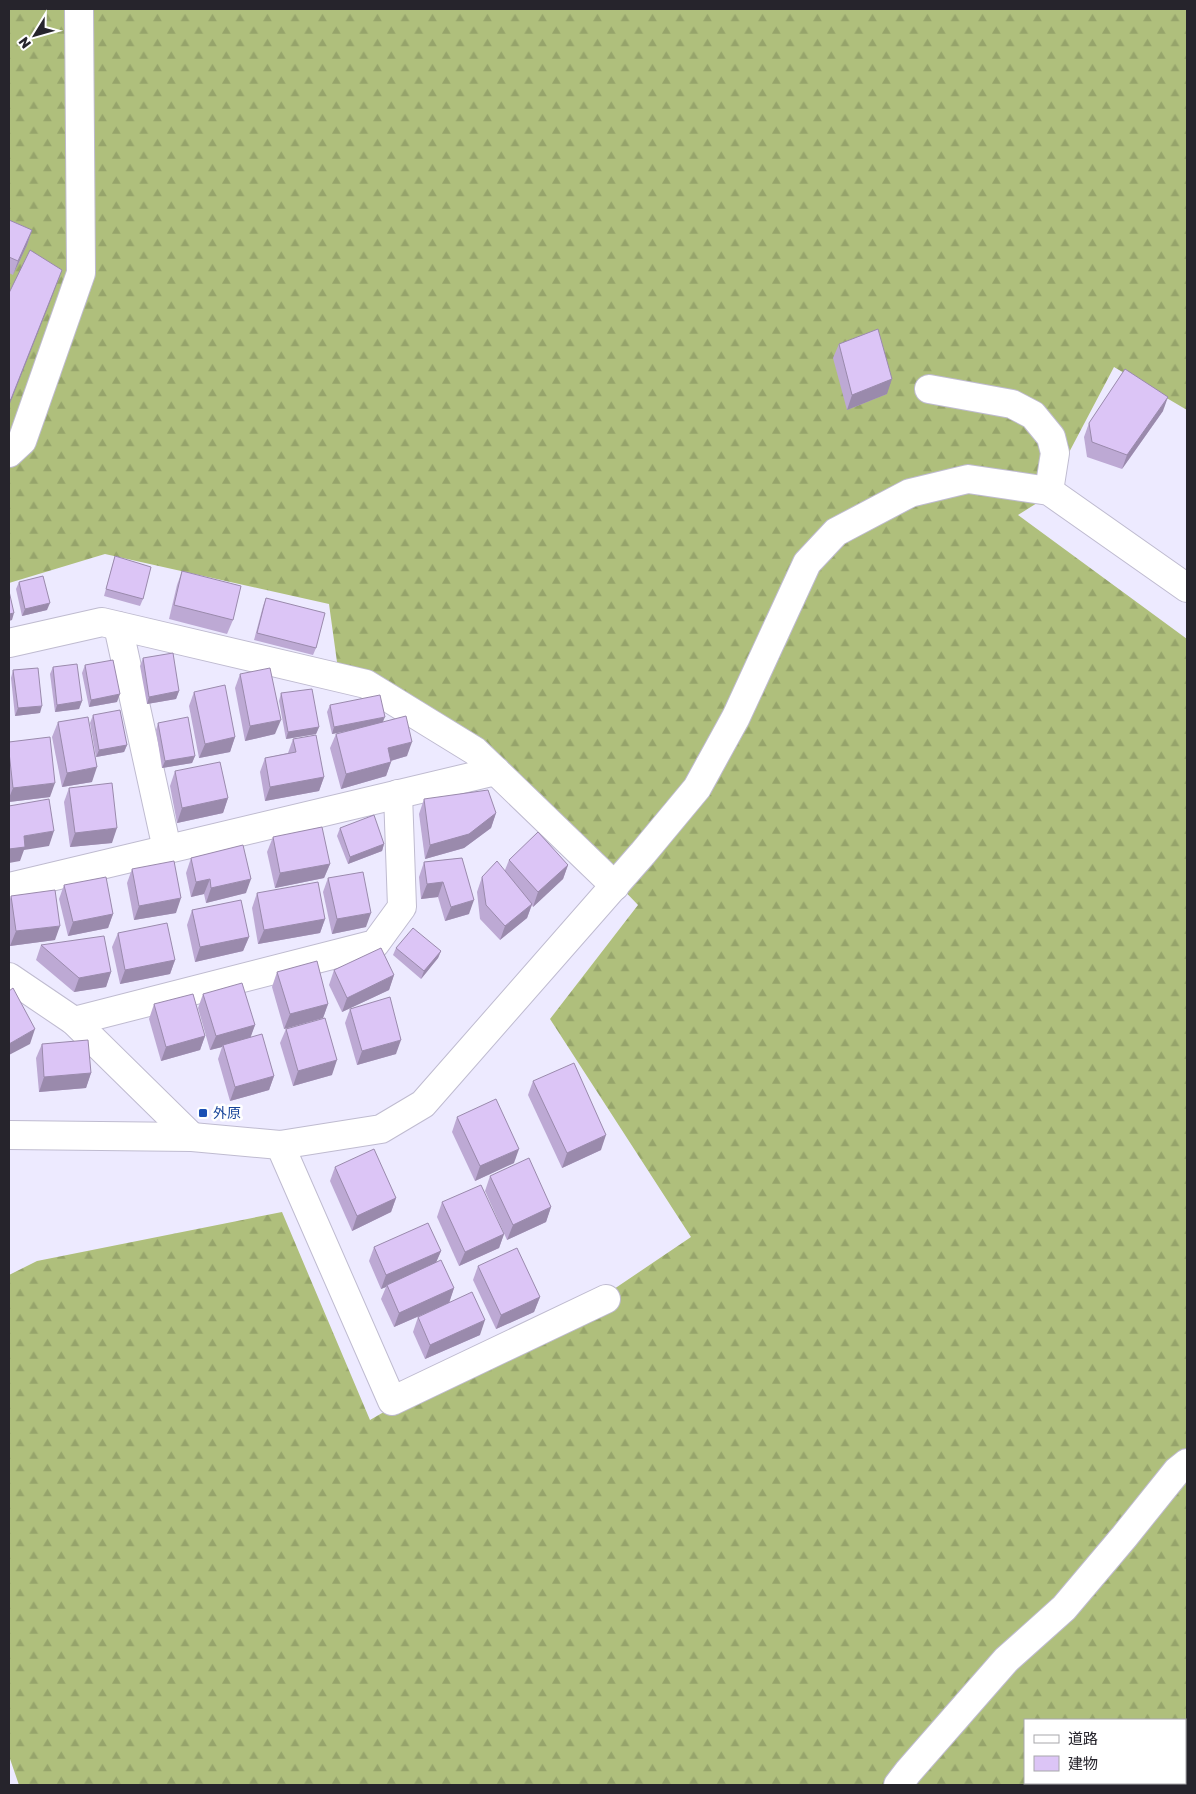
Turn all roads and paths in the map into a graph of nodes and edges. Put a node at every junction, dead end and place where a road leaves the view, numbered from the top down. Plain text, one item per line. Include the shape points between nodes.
1 (79, 9) edge
2 (929, 389) dead end
3 (9, 453) edge
4 (1048, 491) junction
5 (1187, 588) edge
6 (118, 626) junction
7 (9, 643) edge
8 (496, 771) junction
9 (398, 794) junction
10 (167, 849) junction
11 (615, 886) junction
12 (9, 887) edge
13 (9, 977) edge
14 (74, 1021) junction
15 (9, 1135) edge
16 (192, 1137) junction
17 (280, 1145) junction
18 (606, 1299) dead end
19 (1187, 1463) edge
20 (898, 1785) edge

1 - 3 street via 82,273 22,441
2 - 4 street via 1012,404 1034,415 1051,438 1056,452
4 - 5 street
4 - 11 street via 968,479 910,493 836,532 808,563 736,718 697,788
6 - 7 street via 102,622
6 - 8 street via 366,684 475,752
6 - 10 street
8 - 9 street
8 - 11 street
9 - 10 street
9 - 14 street via 402,907 376,944
10 - 12 street
11 - 17 street via 423,1104 381,1129
13 - 14 street
14 - 16 street
15 - 16 street
16 - 17 street
17 - 18 street via 392,1401
19 - 20 street via 1064,1608 1006,1660

